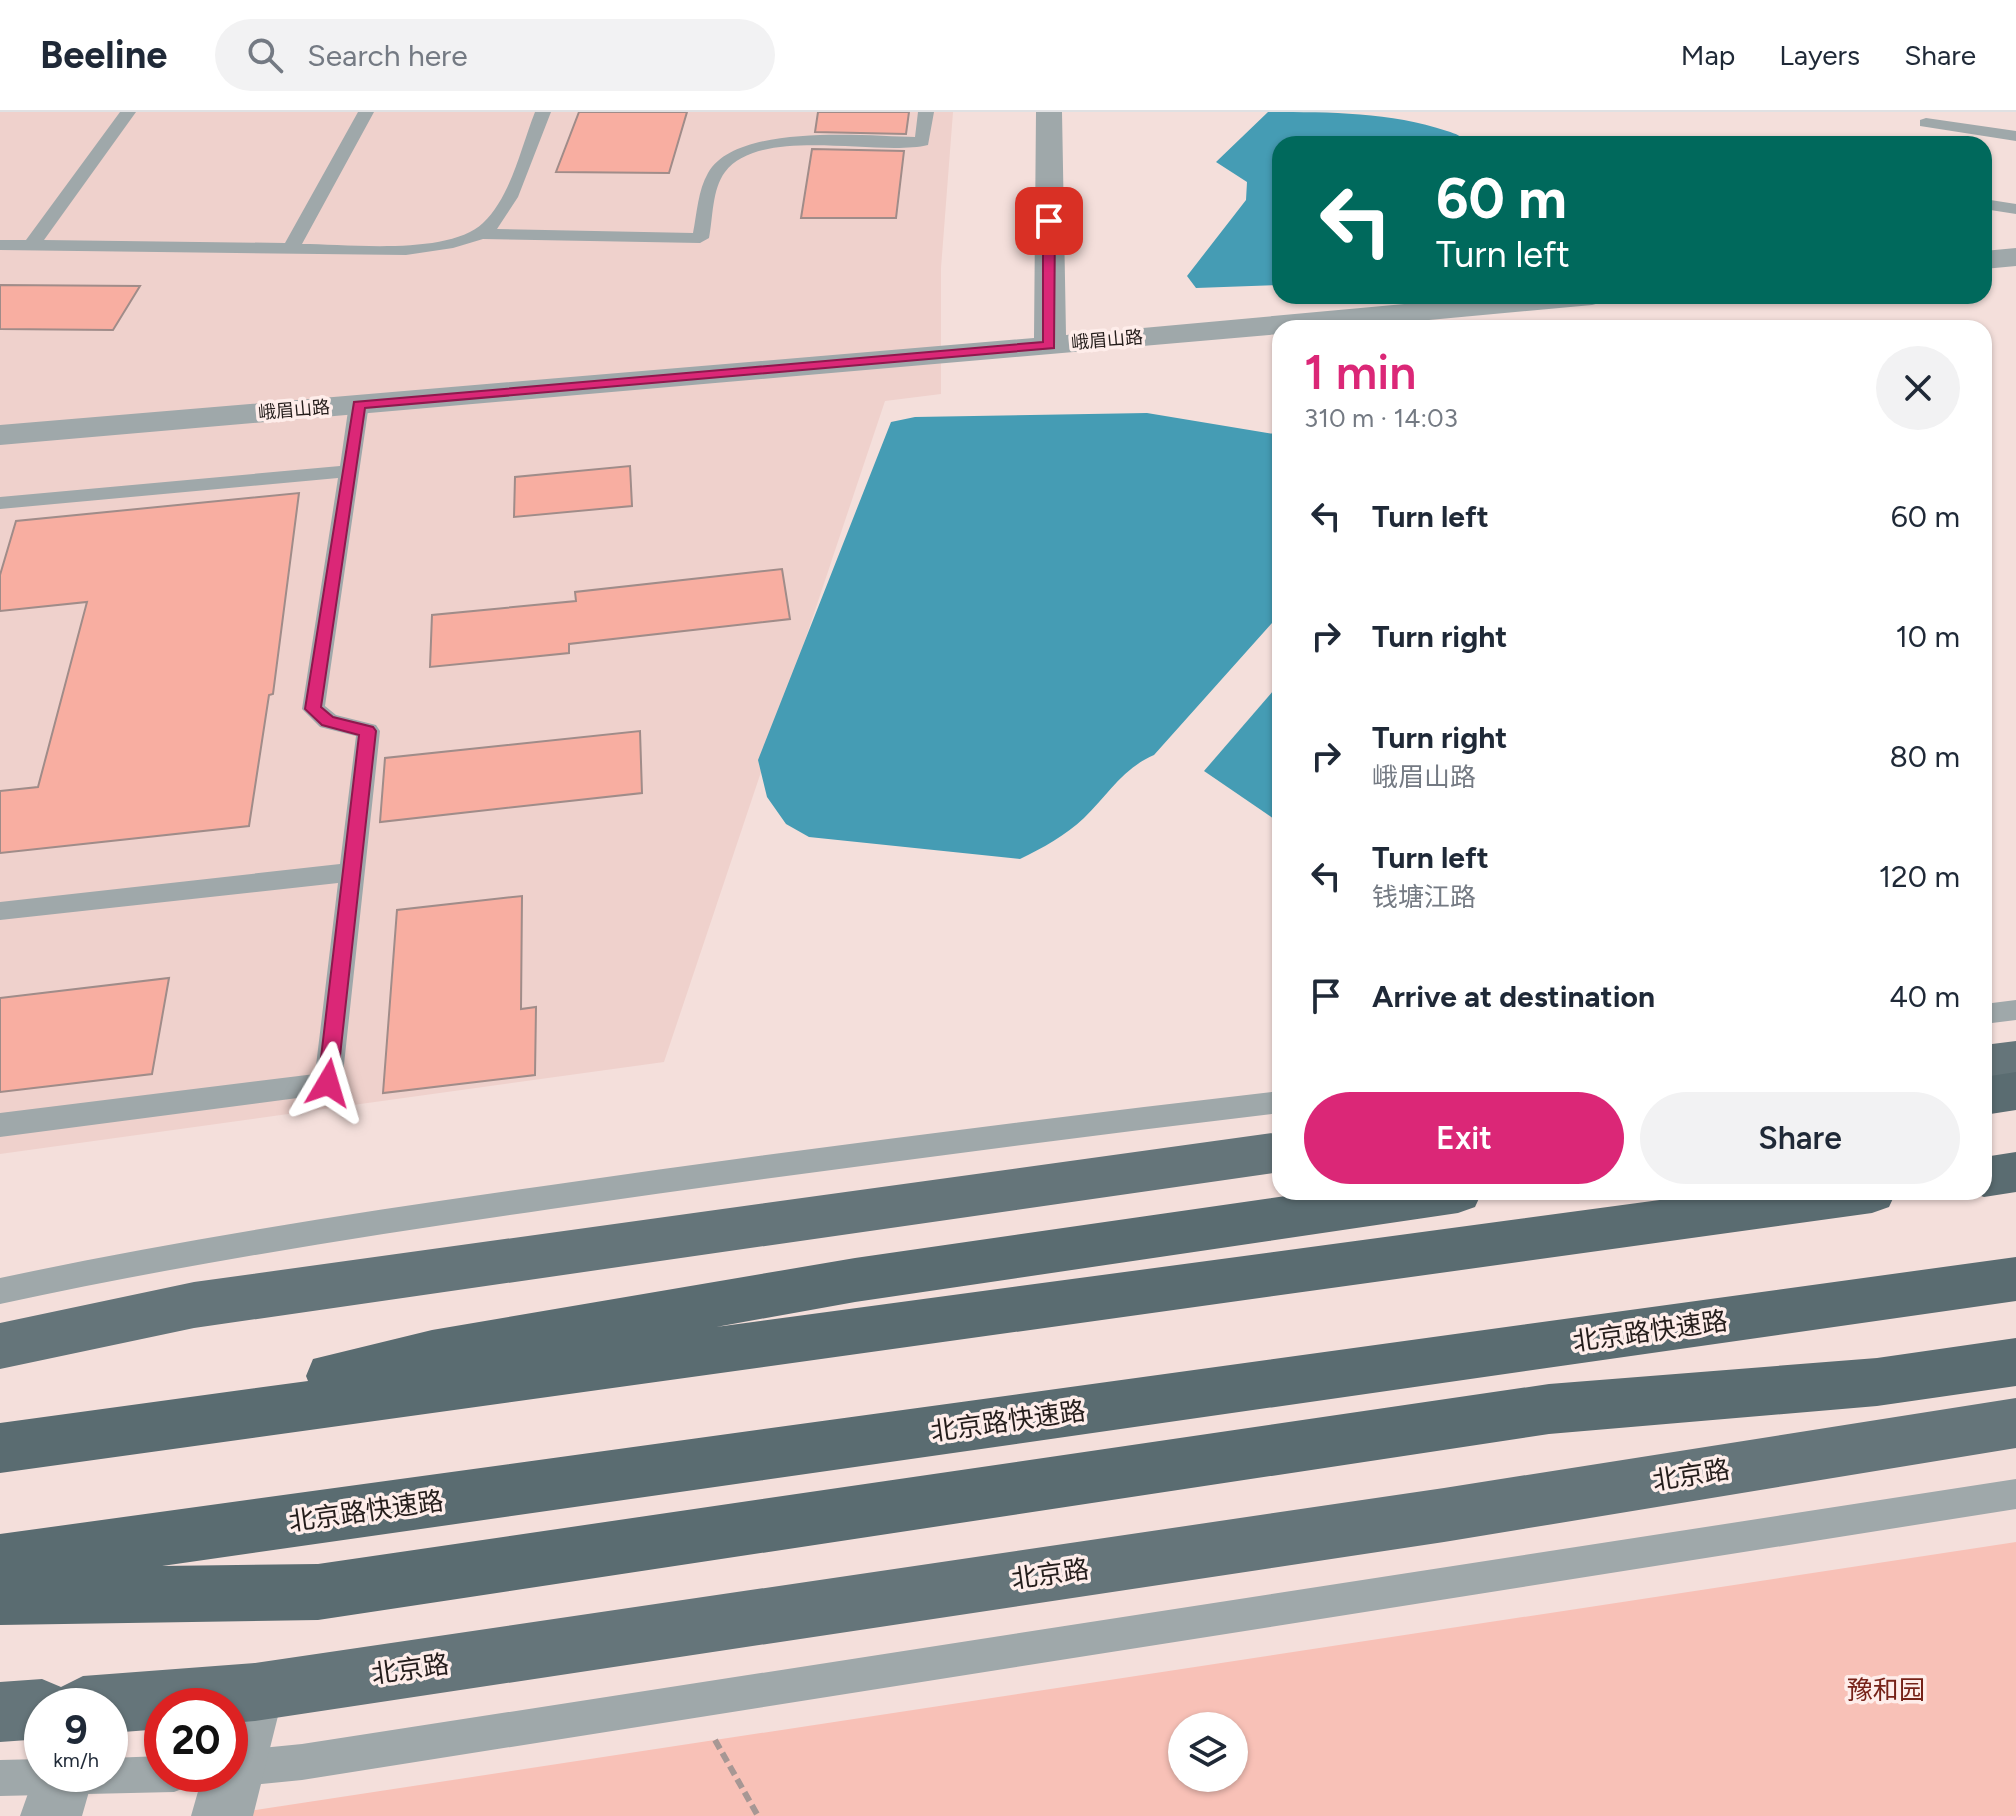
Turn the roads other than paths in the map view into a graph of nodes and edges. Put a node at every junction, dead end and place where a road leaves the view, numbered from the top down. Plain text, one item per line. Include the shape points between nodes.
1 (128, 112) edge
2 (366, 112) edge
3 (543, 112) edge
4 (926, 112) edge
5 (1049, 112) edge
6 (1926, 123) dead end
7 (2016, 136) edge
8 (1992, 205) edge
9 (2016, 209) edge
10 (482, 234) junction
11 (0, 245) edge
12 (31, 246) junction
13 (291, 248) junction
14 (2016, 257) edge
15 (1992, 259) edge
16 (1505, 304) edge
17 (1332, 320) edge
18 (1272, 326) edge
19 (1050, 346) junction
20 (359, 404) junction
21 (0, 435) edge
22 (348, 471) junction
23 (0, 503) edge
24 (352, 872) junction
25 (0, 911) edge
26 (2016, 1010) edge
27 (1992, 1013) edge
28 (2016, 1059) edge
29 (1992, 1062) edge
30 (2016, 1091) edge
31 (1992, 1095) edge
32 (1272, 1103) edge
33 (0, 1125) edge
34 (1272, 1153) edge
35 (2016, 1172) edge
36 (1992, 1176) edge
37 (1403, 1200) edge
38 (1813, 1200) edge
39 (2016, 1279) edge
40 (0, 1291) edge
41 (0, 1346) edge
42 (2016, 1362) edge
43 (2016, 1423) edge
44 (62, 1439) junction
45 (0, 1448) edge
46 (2016, 1494) edge
47 (0, 1562) edge
48 (0, 1597) edge
49 (255, 1692) junction
50 (128, 1703) edge
51 (24, 1710) edge
52 (0, 1712) edge
53 (248, 1717) edge
54 (0, 1778) edge
55 (248, 1779) edge
56 (24, 1782) edge

1 - 12 lane
2 - 13 lane
3 - 10 lane via 501,213
4 - 10 lane via 922,142 789,142 734,155 717,170 700,238
5 - 19 street
6 - 7 lane
8 - 9 lane
10 - 13 lane via 406,250
11 - 12 lane
12 - 13 lane
14 - 15 street
16 - 17 street, 峨眉山路
18 - 19 street, 峨眉山路
19 - 20 street, 峨眉山路
20 - 21 street, 峨眉山路
20 - 22 lane
22 - 23 lane
22 - 24 lane via 313,709 328,721 368,731
24 - 25 lane
24 - 33 lane via 328,1083
26 - 27 lane
28 - 29 main road
30 - 31 highway
32 - 40 lane via 884,1149 340,1228 138,1261
34 - 41 main road via 194,1305
35 - 36 highway
37 - 44 highway via 855,1280 432,1353
38 - 44 highway
39 - 47 highway, 北京路快速路
42 - 48 highway via 1877,1382 1549,1409 318,1592
43 - 49 main road, 北京路 via 1413,1520
44 - 45 highway
46 - 55 lane via 302,1762
49 - 50 main road, 北京路
49 - 53 street
51 - 52 main road
54 - 56 lane

